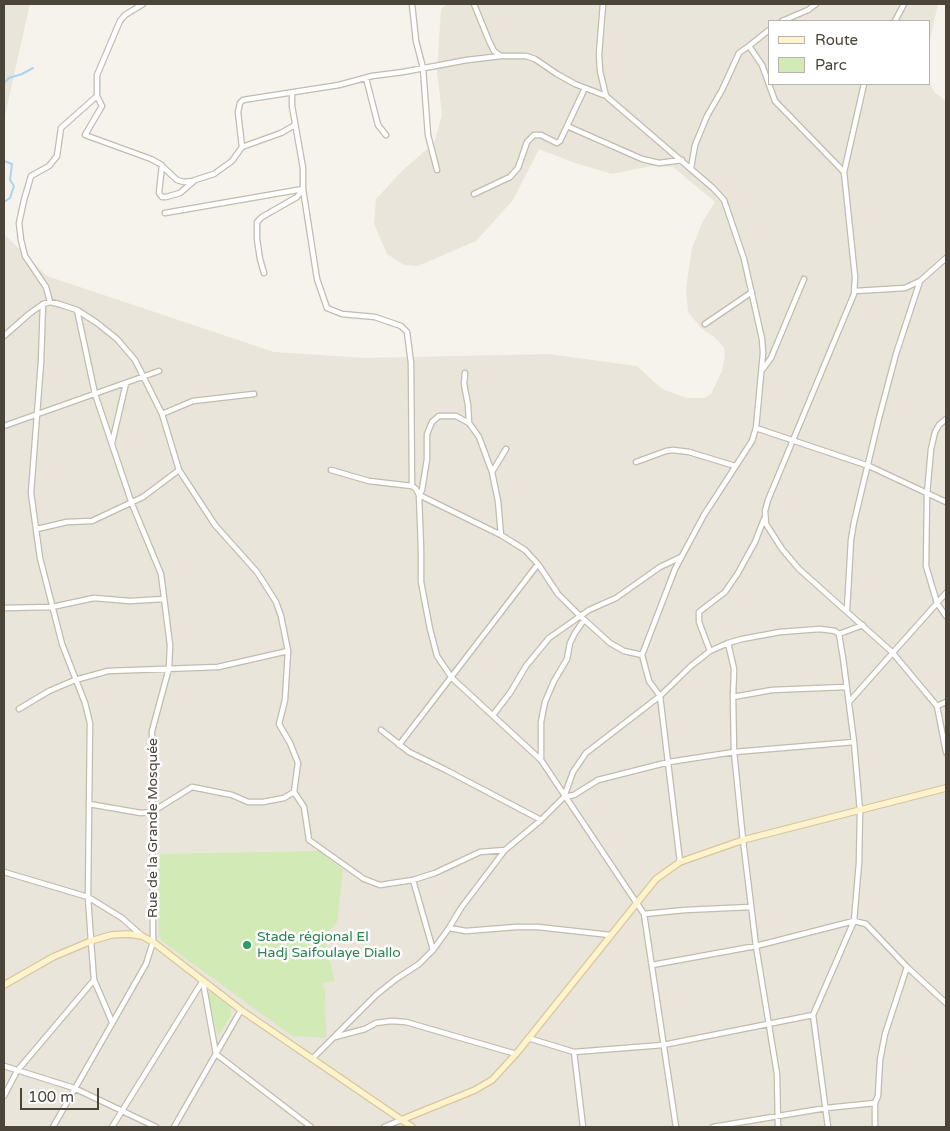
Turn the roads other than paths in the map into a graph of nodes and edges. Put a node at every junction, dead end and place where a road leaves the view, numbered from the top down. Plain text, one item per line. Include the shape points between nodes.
1 (143, 4) edge
2 (412, 4) edge
3 (474, 4) edge
4 (603, 4) edge
5 (816, 4) edge
6 (904, 4) edge
7 (784, 20) edge
8 (896, 20) edge
9 (768, 31) edge
10 (749, 46) junction
11 (501, 56) junction
12 (423, 68) junction
13 (366, 78) junction
14 (768, 82) edge
15 (769, 85) edge
16 (864, 85) edge
17 (585, 88) junction
18 (292, 93) junction
19 (97, 96) junction
20 (606, 96) junction
21 (295, 125) junction
22 (567, 126) junction
23 (386, 135) dead end
24 (242, 147) junction
25 (682, 160) junction
26 (162, 165) junction
27 (691, 168) junction
28 (437, 170) dead end
29 (844, 172) junction
30 (195, 180) junction
31 (303, 189) junction
32 (474, 194) dead end
33 (165, 213) dead end
34 (946, 258) edge
35 (264, 273) dead end
36 (804, 279) dead end
37 (920, 281) junction
38 (855, 290) junction
39 (752, 292) junction
40 (50, 302) junction
41 (43, 304) junction
42 (77, 310) junction
43 (706, 324) dead end
44 (4, 336) edge
45 (762, 369) junction
46 (159, 371) dead end
47 (465, 373) dead end
48 (143, 377) junction
49 (126, 383) junction
50 (95, 394) junction
51 (254, 394) dead end
52 (36, 414) junction
53 (162, 414) junction
54 (946, 418) edge
55 (470, 423) junction
56 (4, 426) edge
57 (756, 428) junction
58 (793, 439) junction
59 (112, 444) junction
60 (506, 449) dead end
61 (636, 462) dead end
62 (736, 466) junction
63 (869, 466) junction
64 (179, 470) junction
65 (331, 470) dead end
66 (492, 472) junction
67 (412, 486) junction
68 (927, 494) junction
69 (419, 495) junction
70 (946, 502) edge
71 (132, 504) junction
72 (764, 518) junction
73 (37, 528) junction
74 (501, 535) junction
75 (682, 556) junction
76 (538, 564) junction
77 (946, 593) edge
78 (164, 599) junction
79 (937, 604) junction
80 (52, 607) junction
81 (4, 608) edge
82 (847, 610) junction
83 (946, 616) edge
84 (582, 618) junction
85 (863, 625) junction
86 (839, 634) junction
87 (728, 643) junction
88 (288, 651) junction
89 (710, 651) junction
90 (892, 652) junction
91 (642, 656) junction
92 (169, 668) junction
93 (452, 678) junction
94 (75, 680) junction
95 (846, 687) junction
96 (660, 696) junction
97 (733, 697) junction
98 (849, 702) junction
99 (946, 702) edge
100 (937, 706) junction
101 (19, 709) dead end
102 (493, 715) junction
103 (381, 730) dead end
104 (854, 742) junction
105 (399, 745) junction
106 (734, 752) junction
107 (946, 752) edge
108 (540, 760) junction
109 (669, 762) junction
110 (946, 788) edge
111 (294, 792) junction
112 (564, 797) junction
113 (89, 804) junction
114 (860, 811) junction
115 (152, 812) junction
116 (541, 820) junction
117 (743, 840) junction
118 (505, 850) junction
119 (680, 862) junction
120 (4, 872) edge
121 (413, 880) junction
122 (88, 897) junction
123 (636, 903) junction
124 (751, 908) junction
125 (644, 914) junction
126 (854, 921) junction
127 (449, 928) junction
128 (610, 935) junction
129 (142, 936) junction
130 (91, 941) junction
131 (153, 942) junction
132 (756, 946) junction
133 (432, 950) junction
134 (652, 965) junction
135 (907, 967) junction
136 (94, 980) junction
137 (203, 982) junction
138 (4, 985) edge
139 (946, 1003) edge
140 (242, 1010) junction
141 (813, 1015) junction
142 (112, 1022) junction
143 (768, 1025) junction
144 (333, 1038) junction
145 (528, 1038) junction
146 (663, 1044) junction
147 (574, 1052) junction
148 (216, 1054) junction
149 (516, 1054) junction
150 (312, 1059) junction
151 (4, 1066) edge
152 (17, 1071) junction
153 (74, 1088) junction
154 (4, 1096) edge
155 (875, 1103) junction
156 (826, 1108) junction
157 (121, 1110) junction
158 (778, 1116) junction
159 (401, 1120) junction
160 (53, 1127) edge
161 (112, 1127) edge
162 (156, 1127) edge
163 (174, 1127) edge
164 (312, 1127) edge
165 (384, 1127) edge
166 (412, 1127) edge
167 (583, 1127) edge
168 (676, 1127) edge
169 (713, 1127) edge
170 (778, 1127) edge
171 (828, 1127) edge
172 (875, 1127) edge

1 - 19 street via 120,21 97,75
2 - 12 street
3 - 11 street via 489,41
4 - 20 street via 599,54
5 - 7 street
6 - 8 street
9 - 10 street
10 - 14 street via 762,65
10 - 27 street via 738,53 700,131
11 - 12 street
11 - 17 street via 535,58
12 - 13 street
12 - 28 street via 428,135
13 - 18 street
13 - 23 street via 378,125
15 - 29 street via 775,101
16 - 29 street
17 - 20 street
17 - 22 street
18 - 21 street
18 - 24 street via 240,103
19 - 26 street via 102,106 85,135
19 - 40 street via 61,128 57,156 49,166 31,176 24,200 20,223 25,256 46,288
20 - 25 street
21 - 24 street via 280,134
21 - 31 street via 303,168
22 - 25 street via 642,159 659,163
22 - 32 street via 557,143 534,135 527,142 518,168 510,177
24 - 30 street via 232,161 214,174
25 - 27 street
26 - 30 street via 176,180
26 - 30 street via 158,188 162,197 180,193
27 - 39 street via 724,200
29 - 38 street
31 - 33 street
31 - 35 street via 297,197 257,222
31 - 67 street via 317,279 327,308 342,314 375,317 407,332 412,363
34 - 37 street
36 - 45 street via 771,358
37 - 38 street via 899,289
37 - 63 street via 896,354
38 - 58 street
39 - 43 street
39 - 45 street via 762,339
40 - 41 street
40 - 42 street
41 - 44 street
41 - 52 street
42 - 48 street via 116,339 135,360
42 - 50 street, Rue de la Grande Mosquée
45 - 57 street
46 - 48 street
47 - 55 street
48 - 49 street
48 - 53 street
49 - 50 street
49 - 59 street
50 - 52 street
50 - 59 street, Rue de la Grande Mosquée
51 - 53 street via 193,401
52 - 56 street
52 - 73 street via 31,493
53 - 64 street
54 - 68 street via 935,432
55 - 66 street
55 - 69 street via 456,416 439,416 432,422 426,434 427,459
57 - 58 street
57 - 62 street via 752,441
58 - 63 street
58 - 72 street
59 - 71 street, Rue de la Grande Mosquée
60 - 66 street
61 - 62 street via 673,450
62 - 75 street
63 - 68 street
63 - 82 street via 851,540
64 - 71 street
64 - 88 street via 215,525 257,572 276,602
65 - 67 street via 369,481
66 - 74 street
67 - 69 street
68 - 70 street
68 - 79 street via 926,566
69 - 74 street
69 - 93 street via 421,582 438,656
71 - 73 street via 92,521
71 - 78 street, Rue de la Grande Mosquée via 161,574
72 - 82 street via 768,529 799,568
72 - 89 street via 755,542 725,592 699,612
73 - 80 street via 40,558
74 - 76 street via 525,550
75 - 84 street via 660,567 616,598 596,606
75 - 91 street
76 - 84 street via 558,594
76 - 93 street
77 - 79 street
78 - 80 street via 94,598
78 - 92 street, Rue de la Grande Mosquée via 170,645
79 - 83 street
79 - 90 street
80 - 81 street
80 - 94 street
82 - 85 street
84 - 91 street via 624,652
84 - 102 street via 554,634 539,648
84 - 108 street via 570,643 567,659 545,702 540,722
85 - 86 street
85 - 90 street
86 - 87 street via 820,629 788,631
86 - 95 street
87 - 89 street
87 - 97 street via 734,669
88 - 92 street via 218,667
88 - 111 street via 285,700 279,724 298,764
89 - 96 street
90 - 98 street
90 - 100 street
91 - 96 street via 649,681
92 - 94 street via 108,671
92 - 115 street, Rue de la Grande Mosquée via 152,731
93 - 102 street
93 - 105 street
94 - 101 street via 48,690
94 - 113 street via 90,723
95 - 97 street via 772,690
95 - 98 street
96 - 109 street
96 - 112 street via 586,753 573,772
97 - 106 street
98 - 104 street
99 - 100 street
100 - 107 street
102 - 108 street
103 - 105 street
104 - 106 street
104 - 114 street
105 - 116 street
106 - 109 street
106 - 117 street
108 - 112 street
109 - 112 street via 598,780 574,795
109 - 119 street
110 - 114 street
111 - 115 street via 284,798 248,802 232,795 192,787
111 - 121 street via 304,807 309,840 364,879 380,885
112 - 116 street
112 - 123 street
113 - 115 street
113 - 122 street
114 - 117 street
114 - 126 street
115 - 131 street, Rue de la Grande Mosquée
116 - 118 street
117 - 119 street
117 - 124 street
118 - 121 street via 480,852
118 - 127 street
119 - 123 street via 656,879
120 - 122 street
121 - 133 street
122 - 129 street via 122,918
122 - 130 street
123 - 125 street
123 - 128 street
124 - 125 street
124 - 132 street
125 - 134 street
126 - 132 street
126 - 135 street via 866,924
126 - 141 street
127 - 128 street via 466,931 538,927
127 - 133 street
128 - 145 street
129 - 130 street via 111,935
129 - 131 street
130 - 136 street
130 - 138 street
131 - 137 street
131 - 142 street, Rue de la Grande Mosquée via 146,964
132 - 134 street
132 - 143 street
133 - 144 street via 419,964 376,995
134 - 146 street
135 - 139 street
135 - 155 street via 885,1034
136 - 142 street
136 - 152 street
137 - 140 street
137 - 148 street
137 - 157 street
140 - 148 street
140 - 150 street
141 - 143 street
141 - 156 street
142 - 153 street, Rue de la Grande Mosquée
143 - 146 street
143 - 158 street via 777,1074
144 - 149 street via 376,1024 406,1022
144 - 150 street
145 - 147 street
145 - 149 street
146 - 147 street
146 - 168 street
147 - 167 street
148 - 163 street
148 - 164 street
149 - 159 street via 492,1080 475,1090
150 - 159 street
151 - 152 street
152 - 153 street
152 - 154 street
153 - 157 street
153 - 160 street, Rue de la Grande Mosquée
155 - 156 street
155 - 172 street
156 - 158 street
156 - 171 street
157 - 161 street
157 - 162 street
158 - 169 street
158 - 170 street
159 - 165 street
159 - 166 street

